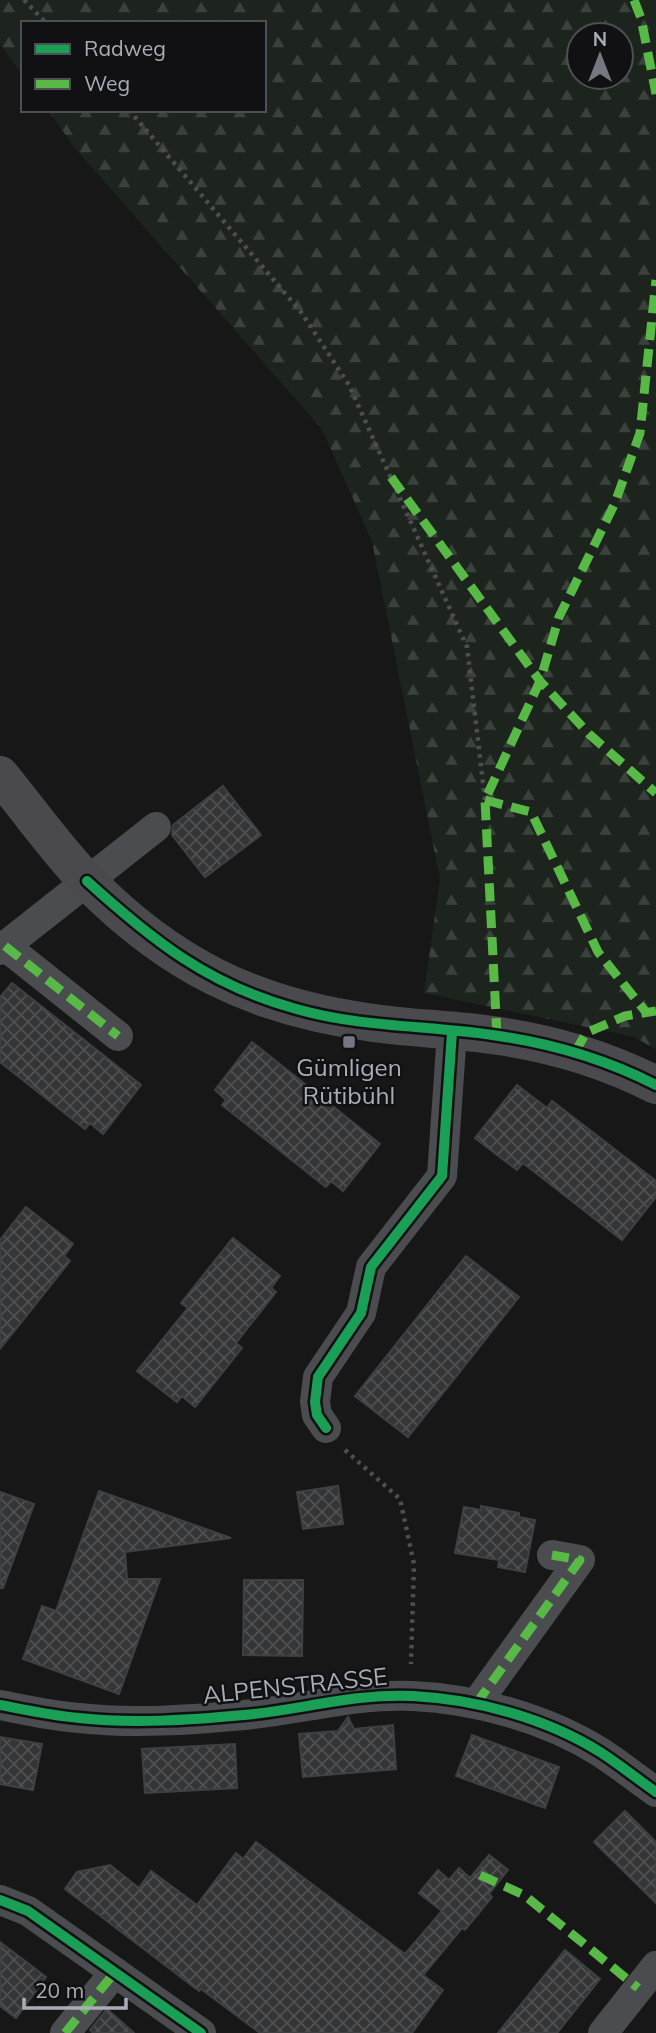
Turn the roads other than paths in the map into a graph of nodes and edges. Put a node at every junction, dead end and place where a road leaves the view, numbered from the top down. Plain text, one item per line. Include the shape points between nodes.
1 (0, 775) edge
2 (156, 827) dead end
3 (87, 881) junction
4 (2, 948) edge
5 (452, 1032) junction
6 (118, 1036) dead end
7 (656, 1085) edge
8 (326, 1428) road end
9 (552, 1555) dead end
10 (476, 1704) junction
11 (0, 1705) edge
12 (656, 1792) edge
13 (0, 1900) edge
14 (656, 1966) edge
15 (115, 1972) junction
16 (65, 2033) edge
17 (201, 2033) edge
18 (603, 2033) edge

1 - 3 street
2 - 3 street
3 - 4 street
3 - 5 street via 169,950 247,993 329,1016
4 - 6 street
5 - 7 street via 497,1035 575,1052
5 - 8 street via 442,1176 371,1267 361,1313 318,1377 317,1415
9 - 10 street via 580,1560
10 - 11 street, ALPENSTRASSE via 410,1695 160,1720 80,1719
10 - 12 street, ALPENSTRASSE via 559,1731 598,1751
13 - 15 street via 28,1911
14 - 18 street
15 - 16 street
15 - 17 street

